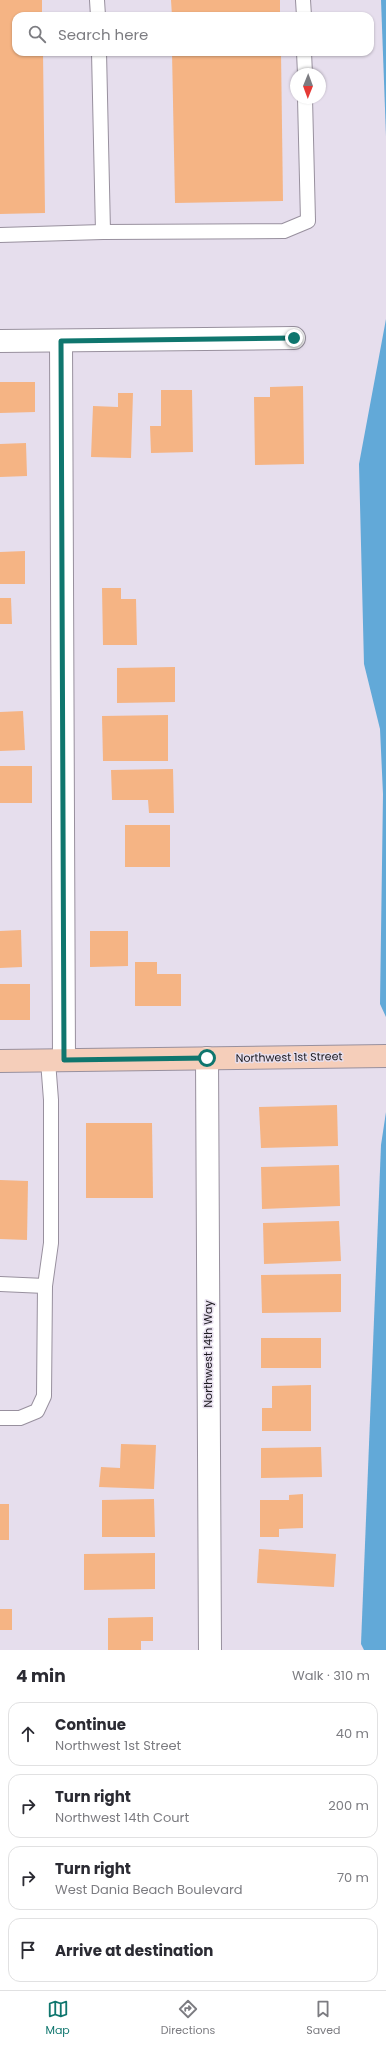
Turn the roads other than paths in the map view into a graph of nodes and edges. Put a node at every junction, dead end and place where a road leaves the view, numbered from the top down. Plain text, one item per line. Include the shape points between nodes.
1 (97, 0) edge
2 (304, 0) edge
3 (98, 12) edge
4 (304, 12) edge
5 (99, 56) edge
6 (304, 56) edge
7 (305, 68) edge
8 (305, 104) edge
9 (103, 232) junction
10 (0, 235) edge
11 (294, 338) dead end
12 (61, 341) junction
13 (0, 342) edge
14 (384, 1056) edge
15 (207, 1058) junction
16 (0, 1061) edge
17 (56, 1061) junction
18 (0, 1284) edge
19 (45, 1286) junction
20 (0, 1418) edge
21 (210, 1650) edge

1 - 3 lane
2 - 4 lane
5 - 9 lane
6 - 7 lane
8 - 9 lane via 308,221 284,231
9 - 10 lane
11 - 12 street
12 - 13 street
12 - 17 street
14 - 15 street, Northwest 1st Street
15 - 17 street, Northwest 1st Street
15 - 21 street, Northwest 14th Way
16 - 17 street, Northwest 1st Street
17 - 19 lane via 51,1100 51,1243
18 - 19 lane
19 - 20 lane via 44,1396 37,1411 20,1418

